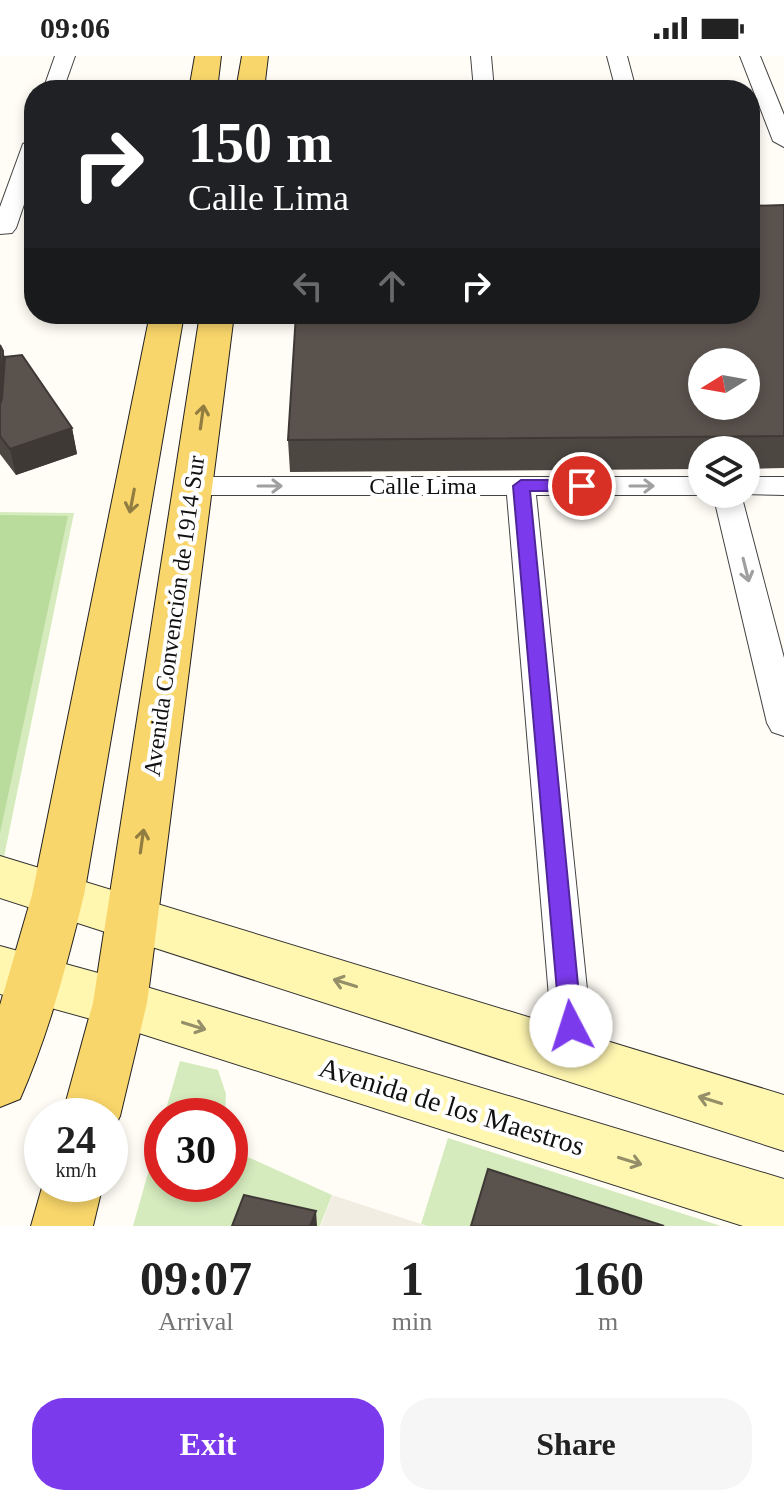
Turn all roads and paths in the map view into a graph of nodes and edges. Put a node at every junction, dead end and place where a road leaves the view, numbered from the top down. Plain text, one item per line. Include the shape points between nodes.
1 (65, 56) edge
2 (208, 56) edge
3 (255, 56) edge
4 (481, 56) edge
5 (617, 56) edge
6 (750, 56) edge
7 (57, 80) edge
8 (204, 80) edge
9 (251, 80) edge
10 (483, 80) edge
11 (623, 80) edge
12 (760, 80) edge
13 (760, 81) edge
14 (784, 141) edge
15 (24, 170) edge
16 (2, 228) edge
17 (24, 228) edge
18 (165, 324) edge
19 (216, 324) edge
20 (192, 486) junction
21 (521, 486) junction
22 (688, 486) edge
23 (760, 486) edge
24 (784, 486) edge
25 (730, 508) edge
26 (784, 723) edge
27 (0, 877) edge
28 (58, 895) junction
29 (132, 918) junction
30 (18, 976) edge
31 (120, 1003) junction
32 (574, 1057) junction
33 (0, 1080) edge
34 (96, 1098) edge
35 (784, 1123) edge
36 (68, 1202) edge
37 (770, 1213) edge
38 (62, 1226) edge

1 - 7 street
2 - 8 main road
3 - 9 main road
4 - 10 street
5 - 11 street
6 - 12 street
13 - 14 street
15 - 16 street
16 - 17 street
18 -> 28 main road
20 -> 19 main road, Avenida Convención de 1914 Sur
20 -> 21 street, Calle Lima
29 -> 20 main road, Avenida Convención de 1914 Sur
21 -> 22 street, Calle Lima
21 - 32 street
23 - 24 street
25 -> 26 street
27 - 28 main road
28 - 29 main road
28 - 30 main road
29 - 31 main road, Avenida Convención de 1914 Sur
32 -> 29 main road
30 - 31 main road, Avenida de los Maestros
30 - 33 main road
31 - 34 main road, Avenida Convención de 1914 Sur
31 -> 37 main road, Avenida de los Maestros
35 -> 32 main road
36 - 38 main road

